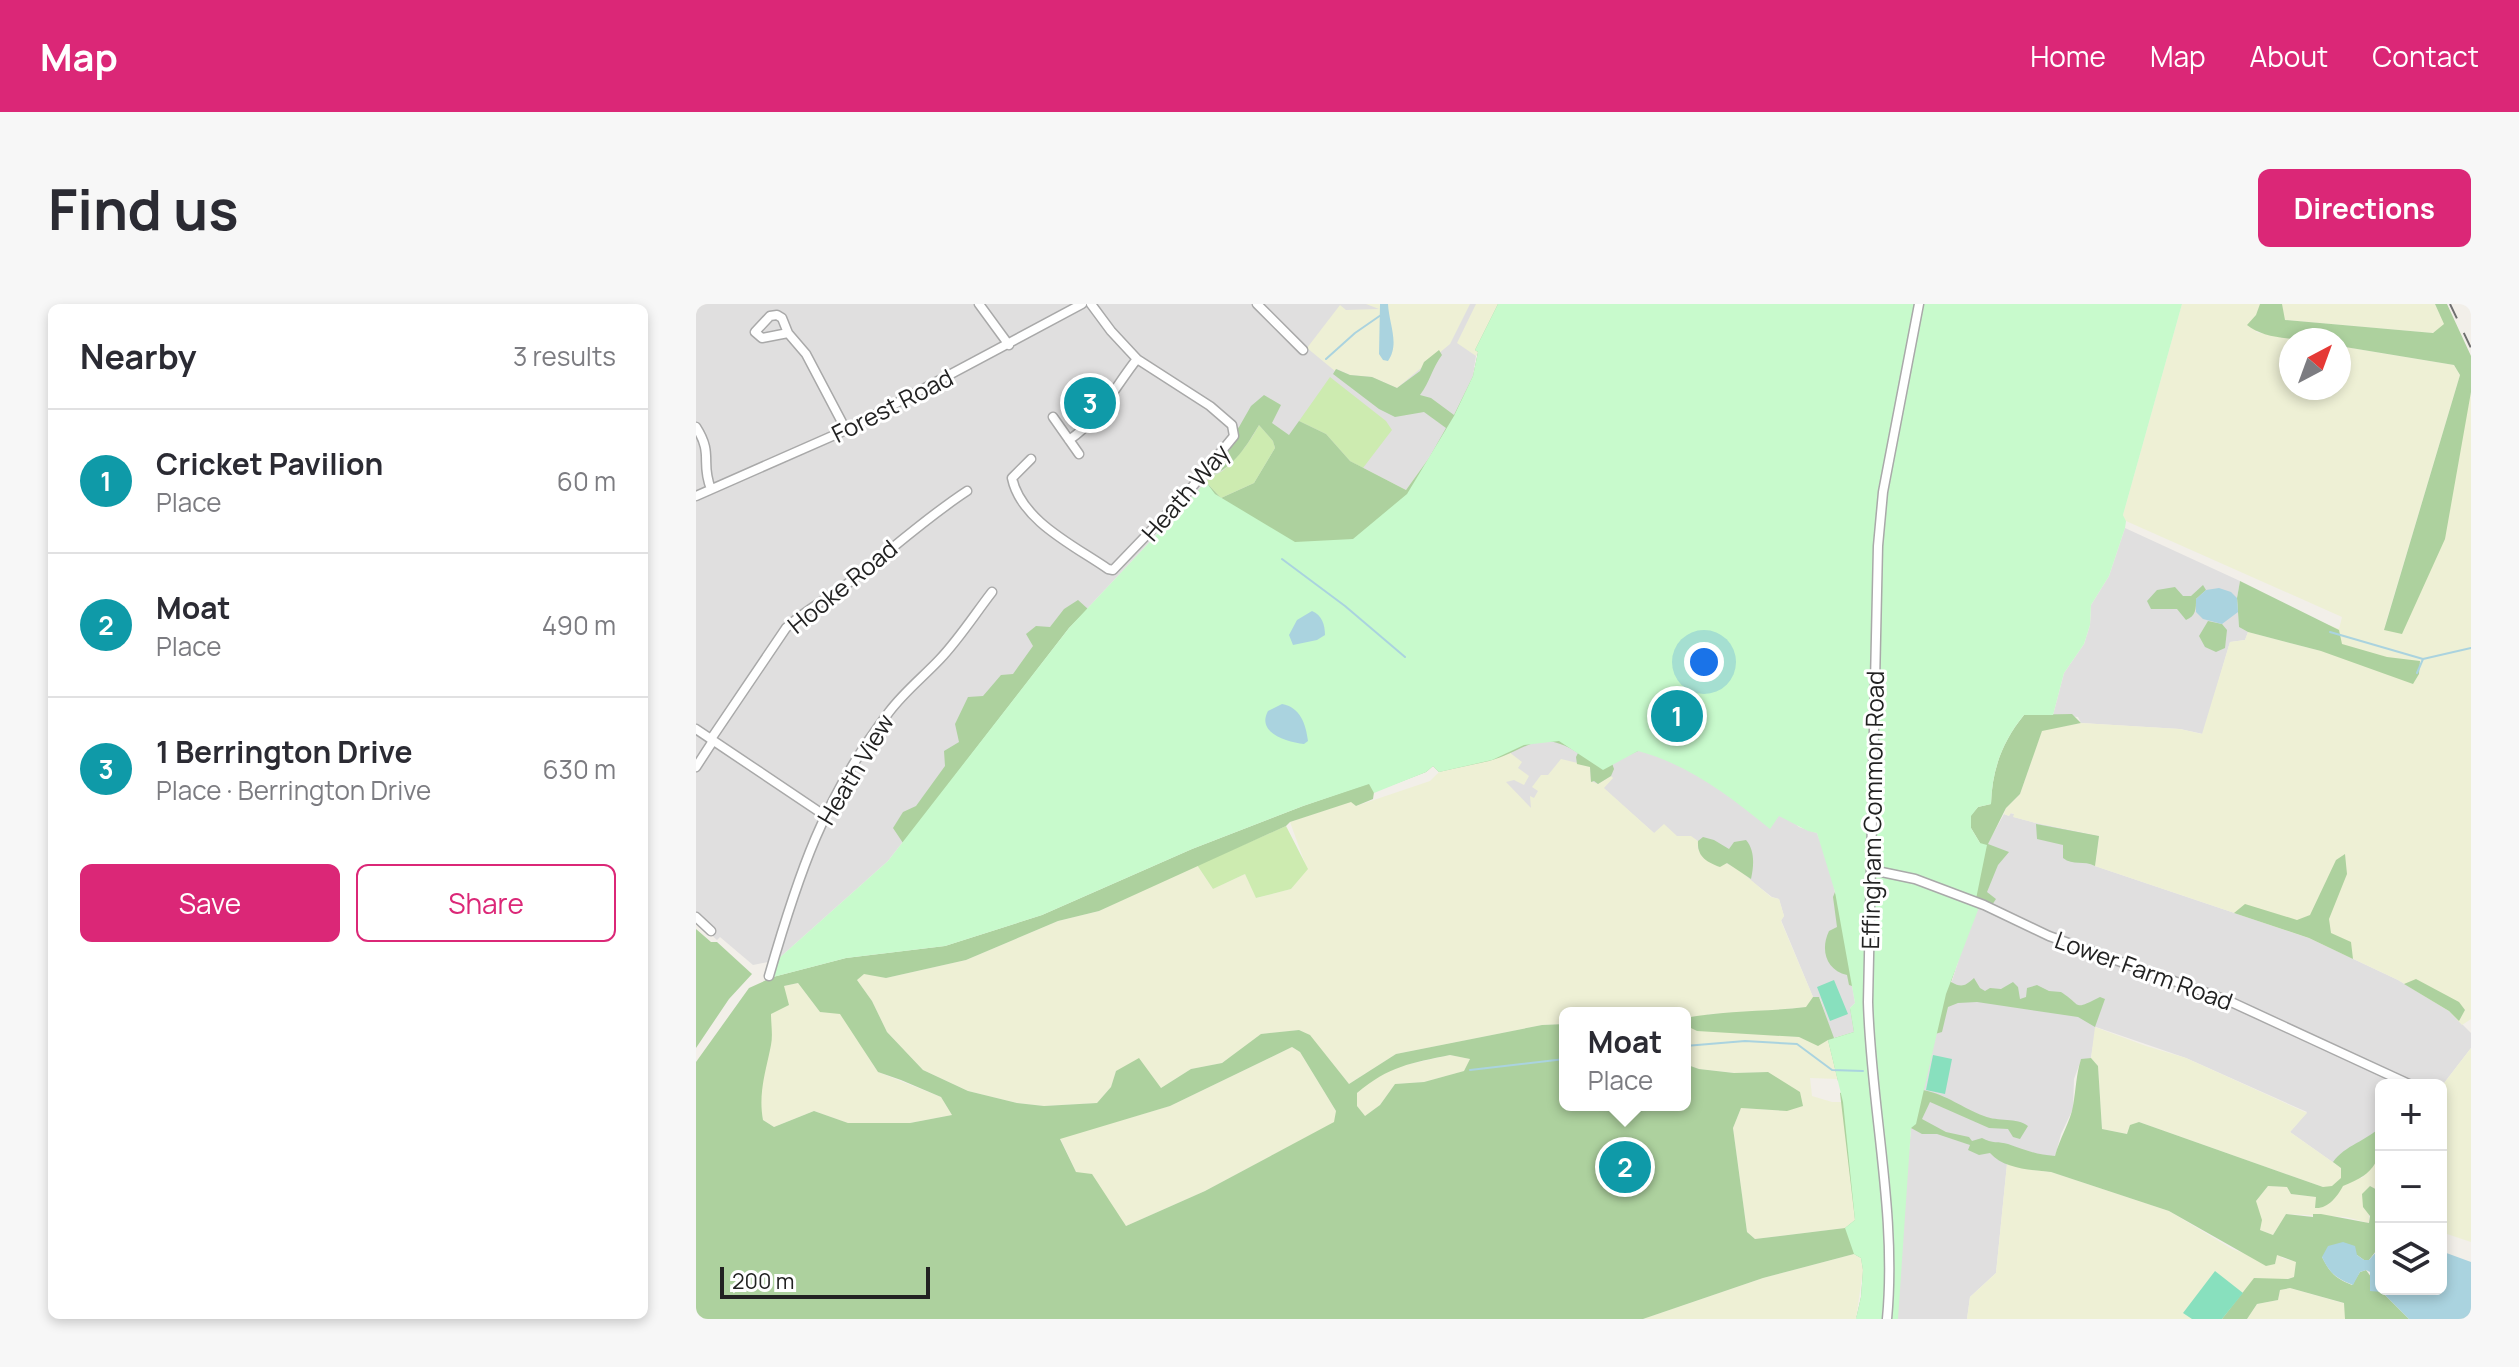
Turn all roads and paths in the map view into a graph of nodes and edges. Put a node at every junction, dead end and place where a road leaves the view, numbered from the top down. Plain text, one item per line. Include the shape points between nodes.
1 (979, 304) edge
2 (1082, 304) edge
3 (1091, 304) edge
4 (1257, 304) edge
5 (1919, 304) edge
6 (788, 333) dead end
7 (1009, 345) junction
8 (1303, 350) dead end
9 (1137, 359) junction
10 (1053, 417) dead end
11 (696, 427) edge
12 (846, 430) junction
13 (1069, 440) junction
14 (1079, 454) dead end
15 (1031, 459) dead end
16 (711, 489) junction
17 (967, 491) dead end
18 (696, 496) edge
19 (992, 592) dead end
20 (696, 729) edge
21 (712, 740) junction
22 (696, 767) edge
23 (824, 815) junction
24 (1872, 870) junction
25 (696, 917) edge
26 (711, 931) dead end
27 (769, 976) dead end
28 (2398, 1079) edge
29 (1887, 1319) edge

1 - 7 street
2 - 7 street, Forest Road
3 - 9 street, Heath Way
4 - 8 street
5 - 24 street, Effingham Common Road via 1879,516
6 - 12 street via 810,361
7 - 12 street, Forest Road
9 - 13 street via 1105,406
9 - 15 street, Heath Way via 1210,406 1232,425 1234,434 1115,569 1040,521 1026,506 1012,478
10 - 13 street
11 - 16 street via 707,446 705,471
12 - 16 street, Forest Road
13 - 14 street
16 - 18 street, Forest Road
17 - 21 street, Hooke Road via 786,628
19 - 23 street, Heath View via 940,659 887,714
20 - 21 street
21 - 22 street, Hooke Road
21 - 23 street
23 - 27 street, Heath View via 793,890
24 - 28 street, Lower Farm Road via 1915,879 2049,936 2229,1001
24 - 29 street, Effingham Common Road via 1869,1037 1889,1223
25 - 26 street

